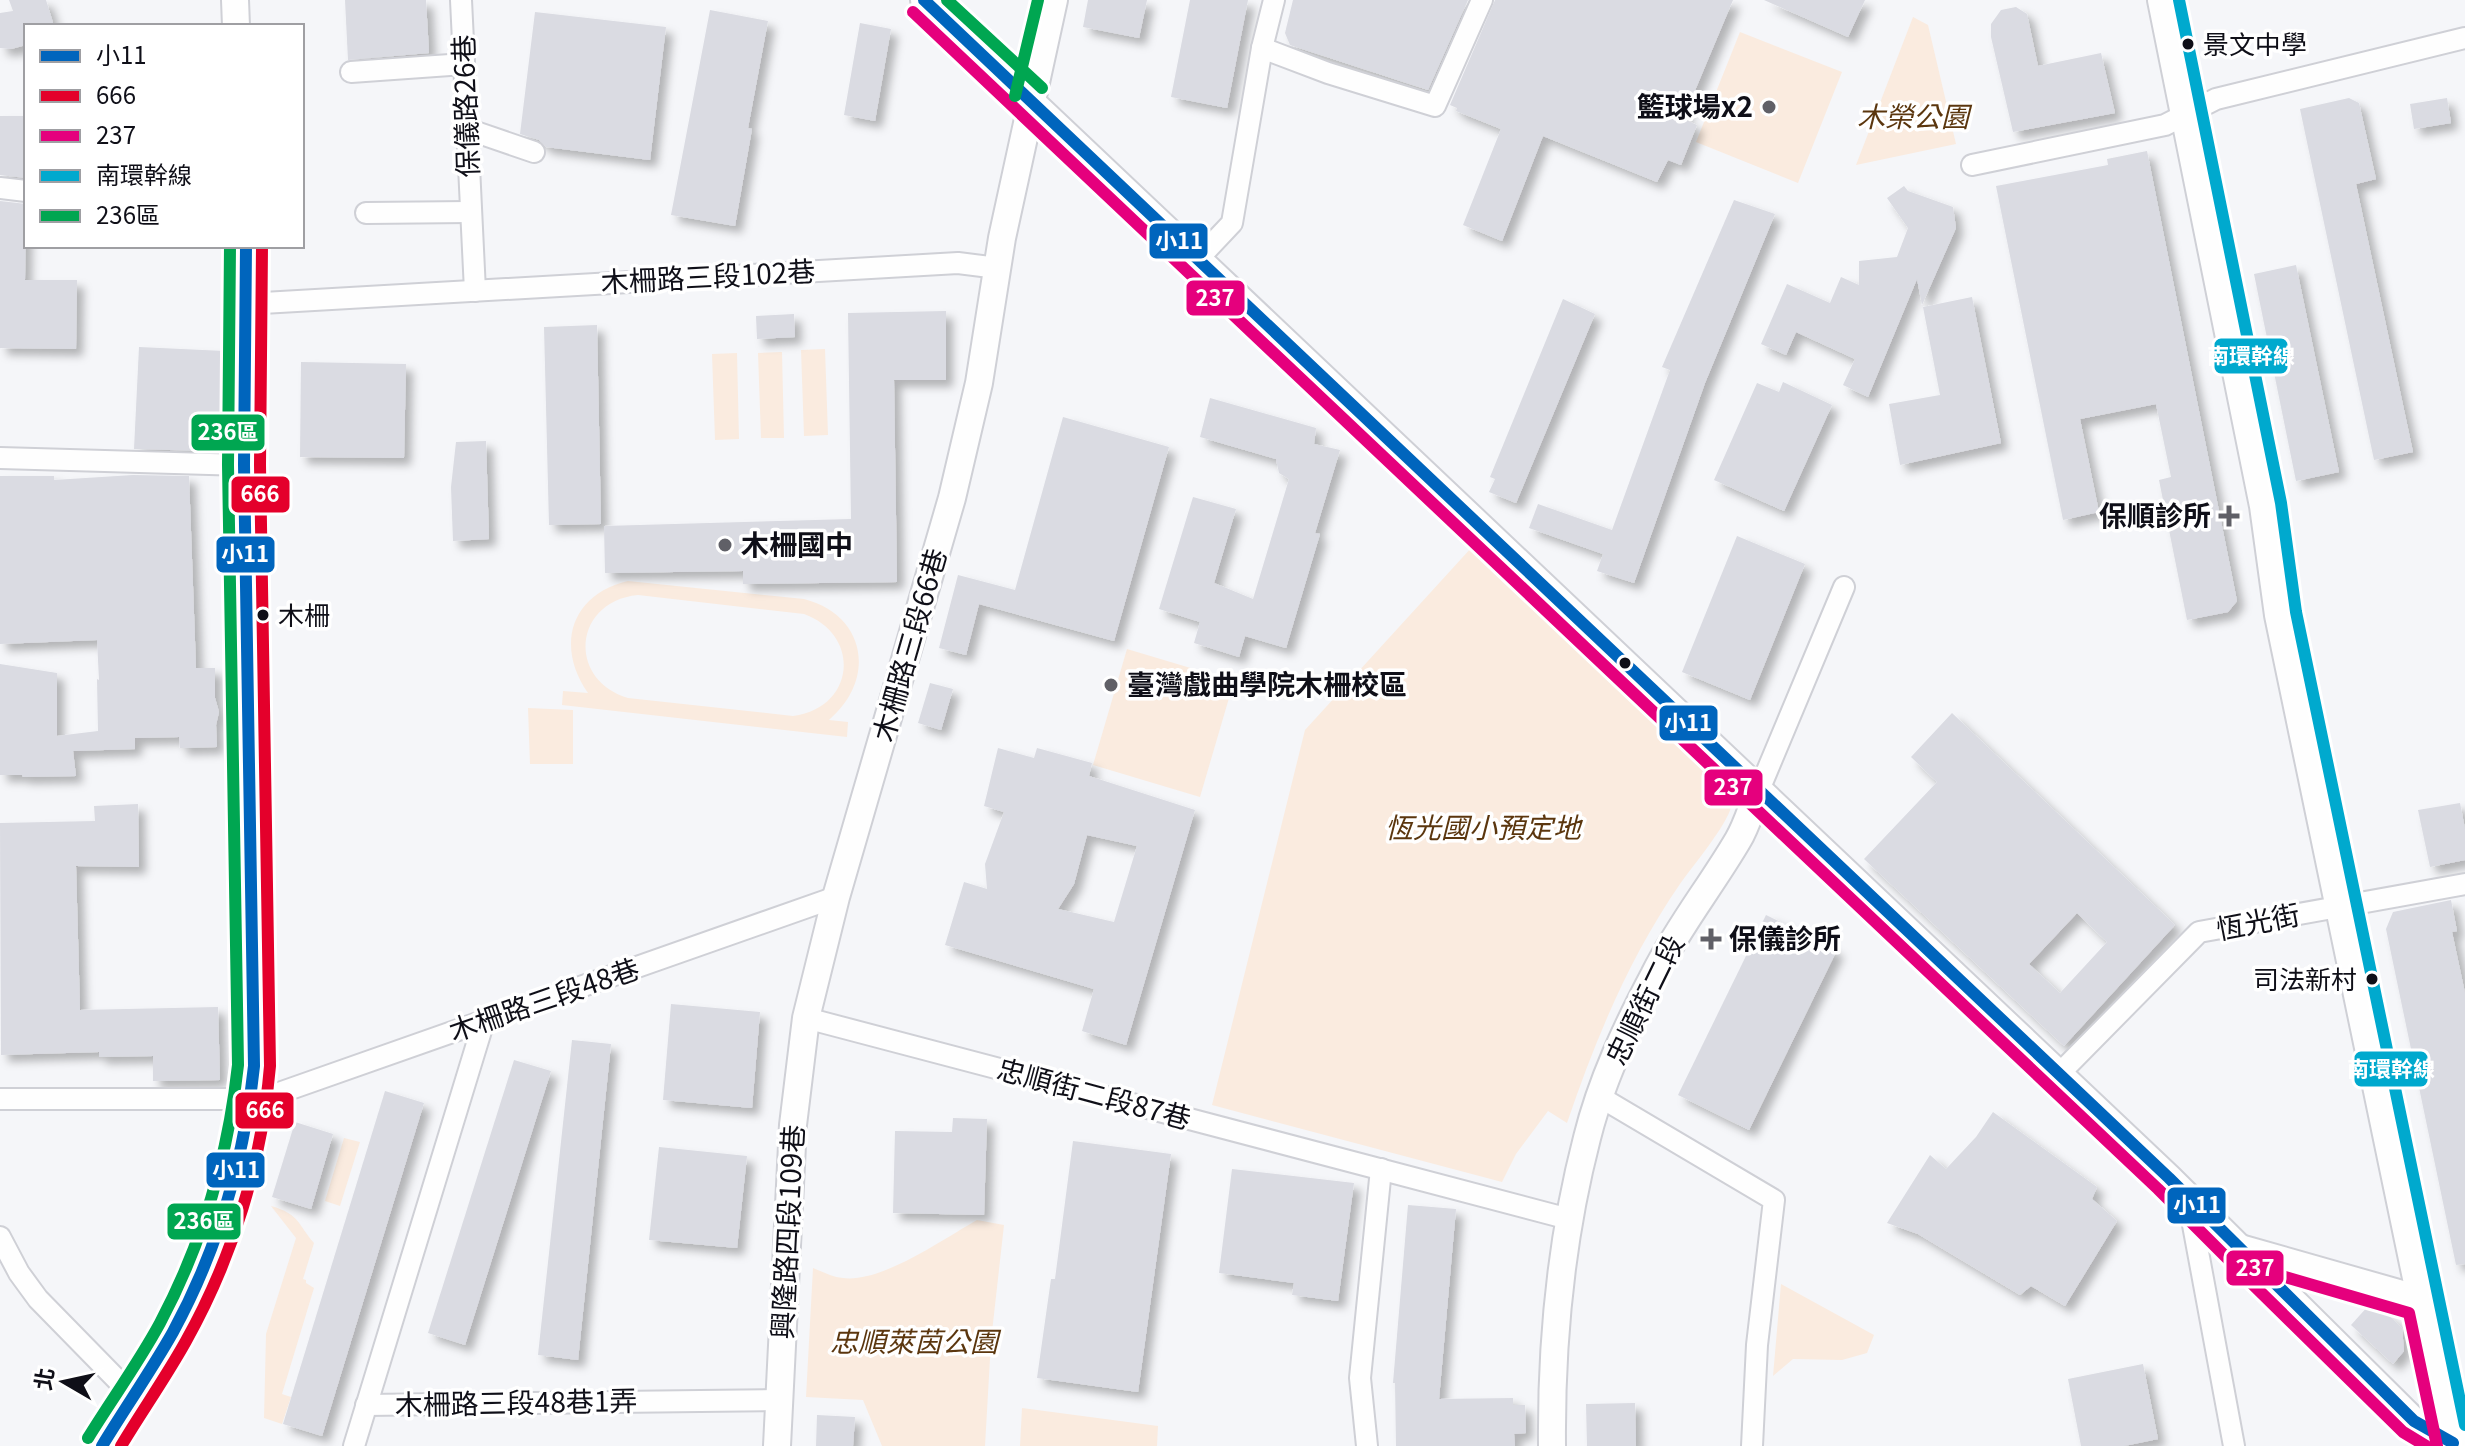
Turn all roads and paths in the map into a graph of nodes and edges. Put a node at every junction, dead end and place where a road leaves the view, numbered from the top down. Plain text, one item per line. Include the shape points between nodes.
1 (235, 0) edge
2 (461, 0) edge
3 (924, 0) edge
4 (1054, 0) edge
5 (1274, 0) edge
6 (1482, 0) edge
7 (2163, 0) edge
8 (236, 24) edge
9 (2465, 38) edge
10 (1262, 48) junction
11 (464, 64) junction
12 (351, 72) dead end
13 (1031, 100) junction
14 (2186, 113) junction
15 (467, 129) junction
16 (534, 152) dead end
17 (1972, 165) dead end
18 (0, 188) edge
19 (24, 191) edge
20 (470, 212) junction
21 (366, 213) dead end
22 (246, 248) edge
23 (1198, 259) junction
24 (998, 268) junction
25 (475, 291) junction
26 (247, 304) junction
27 (0, 458) edge
28 (244, 465) junction
29 (1844, 587) dead end
30 (1759, 790) junction
31 (2465, 884) edge
32 (836, 897) junction
33 (2341, 906) junction
34 (806, 1018) junction
35 (484, 1021) junction
36 (2059, 1074) junction
37 (1600, 1097) junction
38 (0, 1099) edge
39 (252, 1099) junction
40 (1381, 1169) junction
41 (2188, 1198) junction
42 (1569, 1219) junction
43 (3, 1247) edge
44 (2237, 1247) junction
45 (2423, 1300) junction
46 (133, 1396) junction
47 (779, 1400) junction
48 (366, 1405) junction
49 (2457, 1443) edge
50 (102, 1446) edge
51 (354, 1446) edge
52 (777, 1446) edge
53 (1367, 1446) edge
54 (1552, 1446) edge
55 (1752, 1446) edge
56 (2234, 1446) edge

1 - 8 street
2 - 11 street, 保儀路26巷
3 - 13 street
4 - 13 street
5 - 10 street
6 - 10 street via 1435,106
7 - 14 main road
9 - 14 street via 2216,99
10 - 23 street via 1232,223
11 - 12 street
11 - 15 street, 保儀路26巷
13 - 23 street
13 - 24 street
14 - 17 street via 2165,125
14 - 33 main road via 2265,506 2280,615
15 - 16 street
15 - 20 street, 保儀路26巷
18 - 19 street
20 - 21 street, 保儀路26巷
20 - 25 street, 保儀路26巷
22 - 26 street
23 - 30 street
24 - 25 street, 木柵路三段102巷 via 958,263
24 - 32 street, 木柵路三段66巷 via 952,498
25 - 26 street, 木柵路三段102巷
26 - 28 street
27 - 28 street
28 - 39 street
29 - 30 street, 忠順街二段
30 - 36 street
30 - 37 street, 忠順街二段 via 1738,839 1654,973
31 - 33 street, 恆光街
32 - 34 street, 木柵路三段66巷
32 - 35 street, 木柵路三段48巷
33 - 36 street, 恆光街 via 2199,932
33 - 45 main road
34 - 40 street, 忠順街二段87巷
34 - 47 street, 興隆路四段109巷 via 793,1125
35 - 39 street, 木柵路三段48巷
35 - 48 street, 木柵路三段48巷1弄
36 - 41 street
37 - 42 street, 忠順街二段
37 - 55 street via 1774,1200 1757,1345
38 - 39 street, 木柵路三段48巷
39 - 46 street via 230,1191 196,1286
40 - 42 street, 忠順街二段87巷
40 - 53 street via 1360,1378
41 - 44 street
41 - 56 street
42 - 54 street, 忠順街二段 via 1556,1312
43 - 46 street via 38,1299
44 - 45 street
44 - 49 street via 2414,1421
45 - 49 main road
46 - 50 street
47 - 48 street, 木柵路三段48巷1弄
47 - 52 street, 興隆路四段109巷
48 - 51 street

